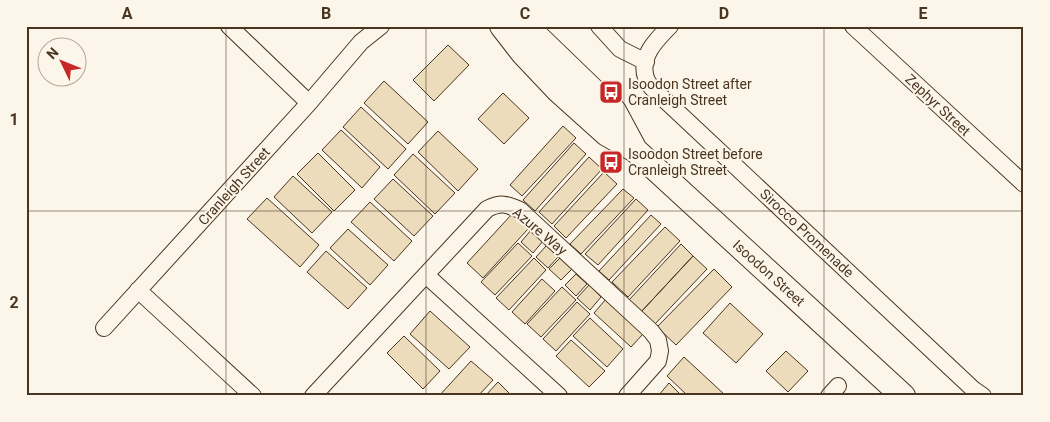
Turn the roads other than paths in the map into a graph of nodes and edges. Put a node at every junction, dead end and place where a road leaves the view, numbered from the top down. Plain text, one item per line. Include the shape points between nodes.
1 (229, 26) edge
2 (368, 26) edge
3 (382, 26) edge
4 (502, 26) edge
5 (526, 26) edge
6 (599, 26) edge
7 (670, 26) edge
8 (853, 26) edge
9 (361, 42) junction
10 (646, 62) junction
11 (309, 103) junction
12 (635, 150) junction
13 (1024, 184) edge
14 (426, 274) junction
15 (138, 290) junction
16 (104, 328) dead end
17 (253, 396) edge
18 (313, 396) edge
19 (559, 396) edge
20 (627, 396) edge
21 (903, 396) edge
22 (983, 396) edge

1 - 11 street
2 - 9 street, Cranleigh Street
3 - 9 street, Cranleigh Street
4 - 12 street, Isoodon Street via 558,90 607,134
5 - 12 street, Isoodon Street via 614,111
6 - 10 street via 620,49
7 - 10 street via 653,45
8 - 13 street, Zephyr Street
9 - 11 street, Cranleigh Street
10 - 22 street, Sirocco Promenade via 646,79 652,88
11 - 15 street, Cranleigh Street
12 - 21 street, Isoodon Street
14 - 18 street, Azure Way
14 - 19 street
14 - 20 street, Azure Way via 487,209 497,204 520,210 658,340 658,361
15 - 16 street, Cranleigh Street
15 - 17 street

